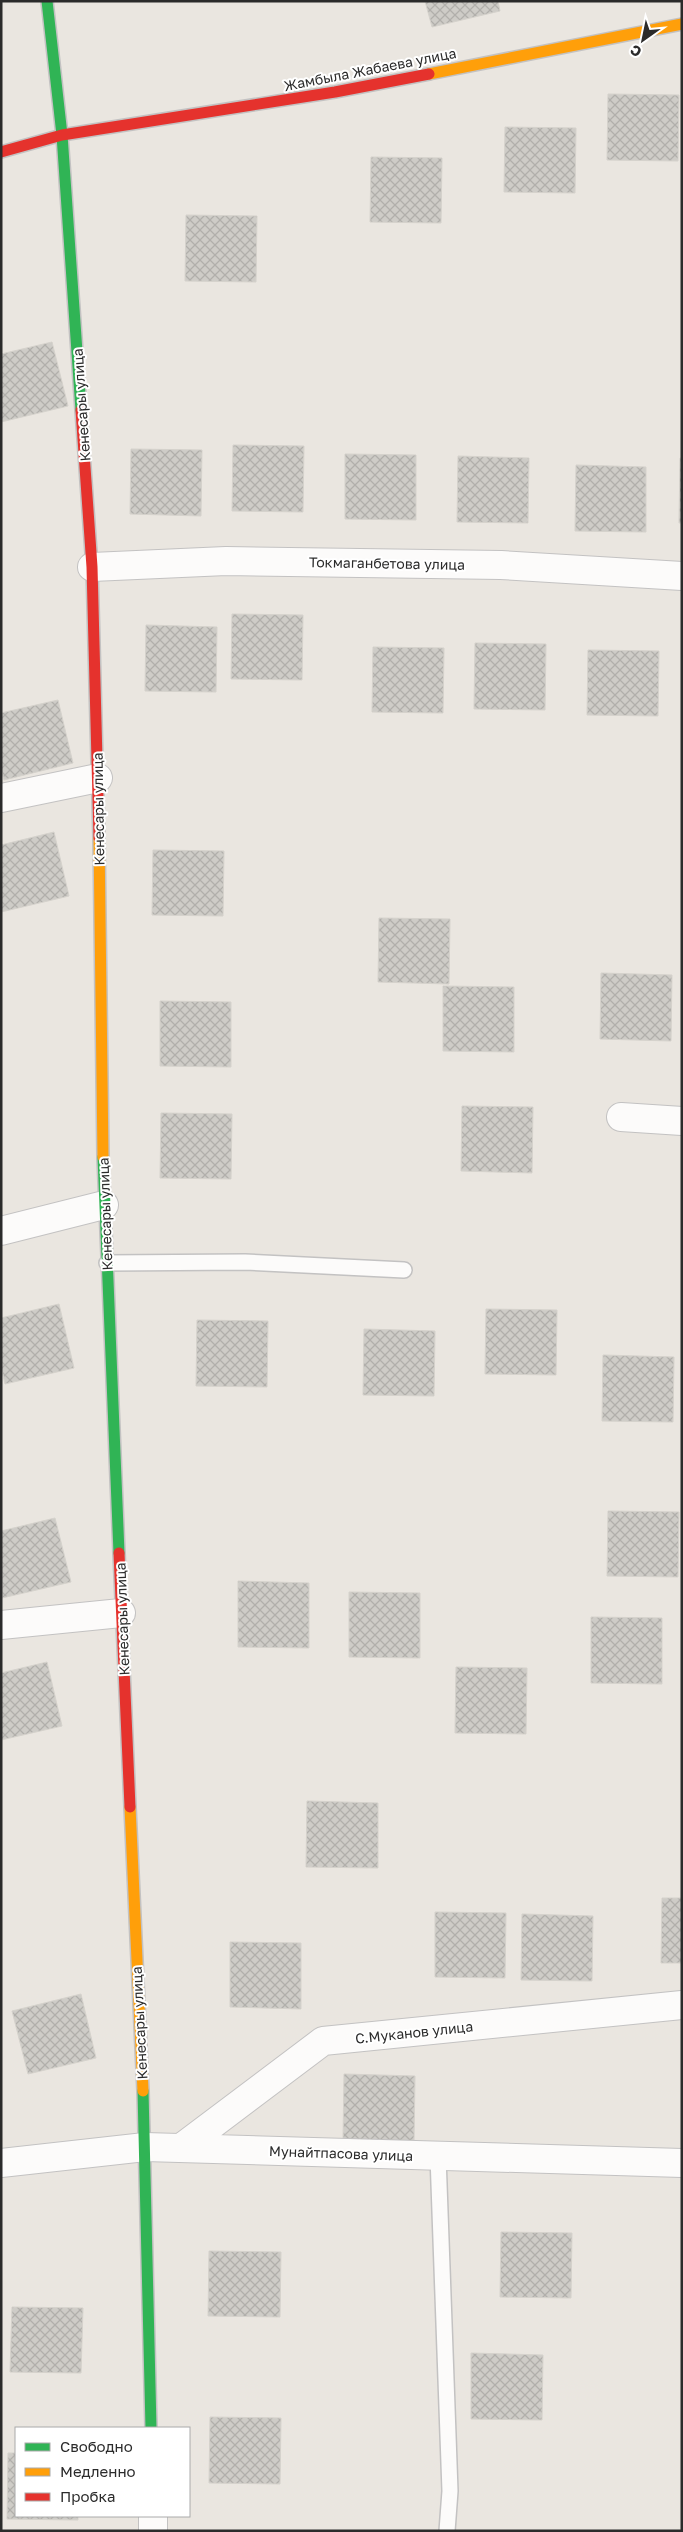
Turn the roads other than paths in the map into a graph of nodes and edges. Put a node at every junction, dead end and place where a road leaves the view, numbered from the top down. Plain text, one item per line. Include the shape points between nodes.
1 (47, 1) edge
2 (682, 24) edge
3 (62, 135) junction
4 (1, 152) edge
5 (92, 567) junction
6 (682, 576) edge
7 (98, 778) junction
8 (1, 798) edge
9 (621, 1117) dead end
10 (682, 1121) edge
11 (104, 1205) junction
12 (1, 1231) edge
13 (106, 1263) junction
14 (404, 1270) dead end
15 (121, 1613) junction
16 (1, 1625) edge
17 (682, 2004) edge
18 (145, 2147) junction
19 (181, 2148) junction
20 (438, 2156) junction
21 (1, 2163) edge
22 (682, 2163) edge
23 (151, 2427) edge
24 (153, 2517) edge
25 (153, 2531) edge
26 (447, 2531) edge

1 - 3 street, Кенесары улица
2 - 3 street, Жамбыла Жабаева улица via 335,92
3 - 4 street, Жамбыла Жабаева улица
3 - 5 street, Кенесары улица
5 - 6 street, Токмаганбетова улица via 226,561 472,564
5 - 7 street, Кенесары улица
7 - 8 street
7 - 11 street, Кенесары улица
9 - 10 street
11 - 12 street
11 - 13 street, Кенесары улица
13 - 14 lane via 245,1262
13 - 15 street, Кенесары улица
15 - 16 street
15 - 18 street, Кенесары улица
17 - 19 street, С.Муканов улица via 323,2041
18 - 19 street, Мунайтпасова улица
18 - 21 street, Мунайтпасова улица
18 - 23 street, Кенесары улица
19 - 20 street, Мунайтпасова улица
20 - 22 street, Мунайтпасова улица
20 - 26 lane via 450,2491
24 - 25 street

